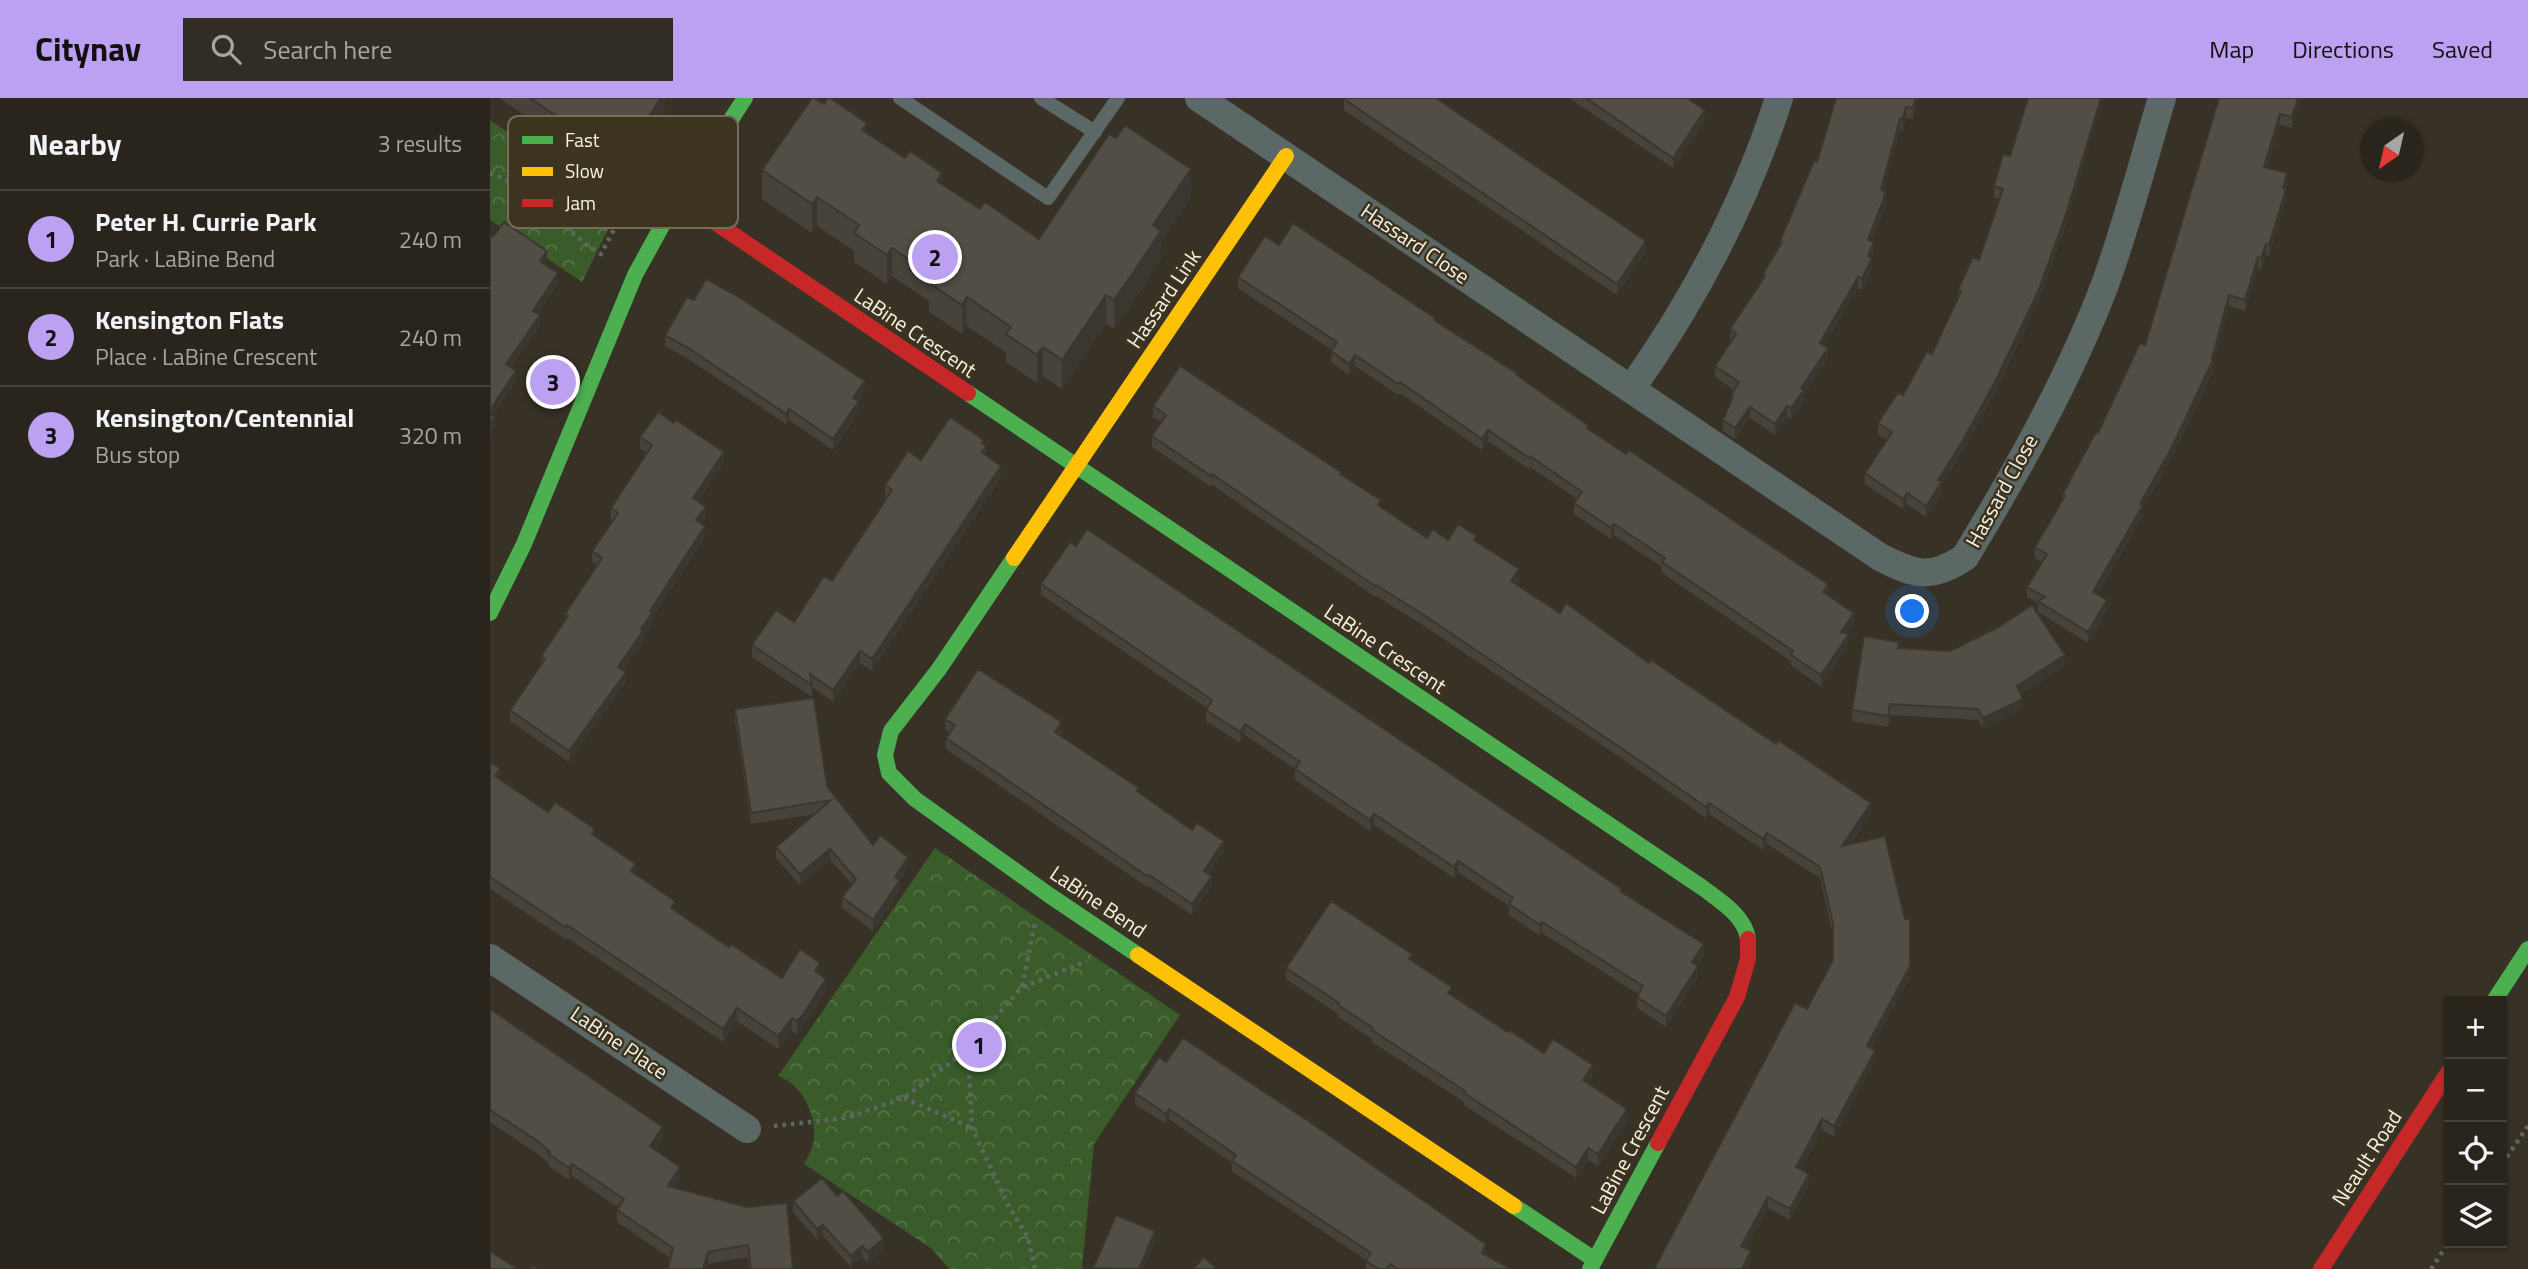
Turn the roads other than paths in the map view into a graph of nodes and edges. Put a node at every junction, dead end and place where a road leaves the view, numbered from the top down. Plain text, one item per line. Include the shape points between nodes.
1 (745, 98) edge
2 (900, 98) edge
3 (1041, 98) edge
4 (1118, 98) edge
5 (1199, 98) edge
6 (1779, 98) edge
7 (2162, 98) edge
8 (733, 116) edge
9 (1095, 132) junction
10 (1286, 156) junction
11 (662, 228) edge
12 (723, 228) edge
13 (1631, 389) junction
14 (1076, 466) junction
15 (490, 613) edge
16 (2528, 949) edge
17 (490, 958) edge
18 (2497, 996) edge
19 (2444, 1079) edge
20 (747, 1129) road end
21 (1592, 1265) edge
22 (2320, 1269) edge

1 - 8 street
2 - 9 lane via 1048,198
3 - 9 lane
4 - 9 lane
5 - 10 street, Hassard Close
6 - 13 street via 1734,217 1658,351
7 - 13 street, Hassard Close via 2104,286 2078,348 1987,521 1965,557 1948,568 1909,572 1880,556
10 - 13 street, Hassard Close
10 - 14 street, Hassard Link
11 - 15 street via 635,275 524,544
12 - 14 street, LaBine Crescent
14 - 21 street, LaBine Crescent via 1703,888 1734,911 1747,929 1751,955 1737,997
14 - 21 street, LaBine Bend via 940,669 891,731 885,755 889,774 915,799 1049,895
16 - 18 street
17 - 20 street, LaBine Place
19 - 22 street, Neault Road

